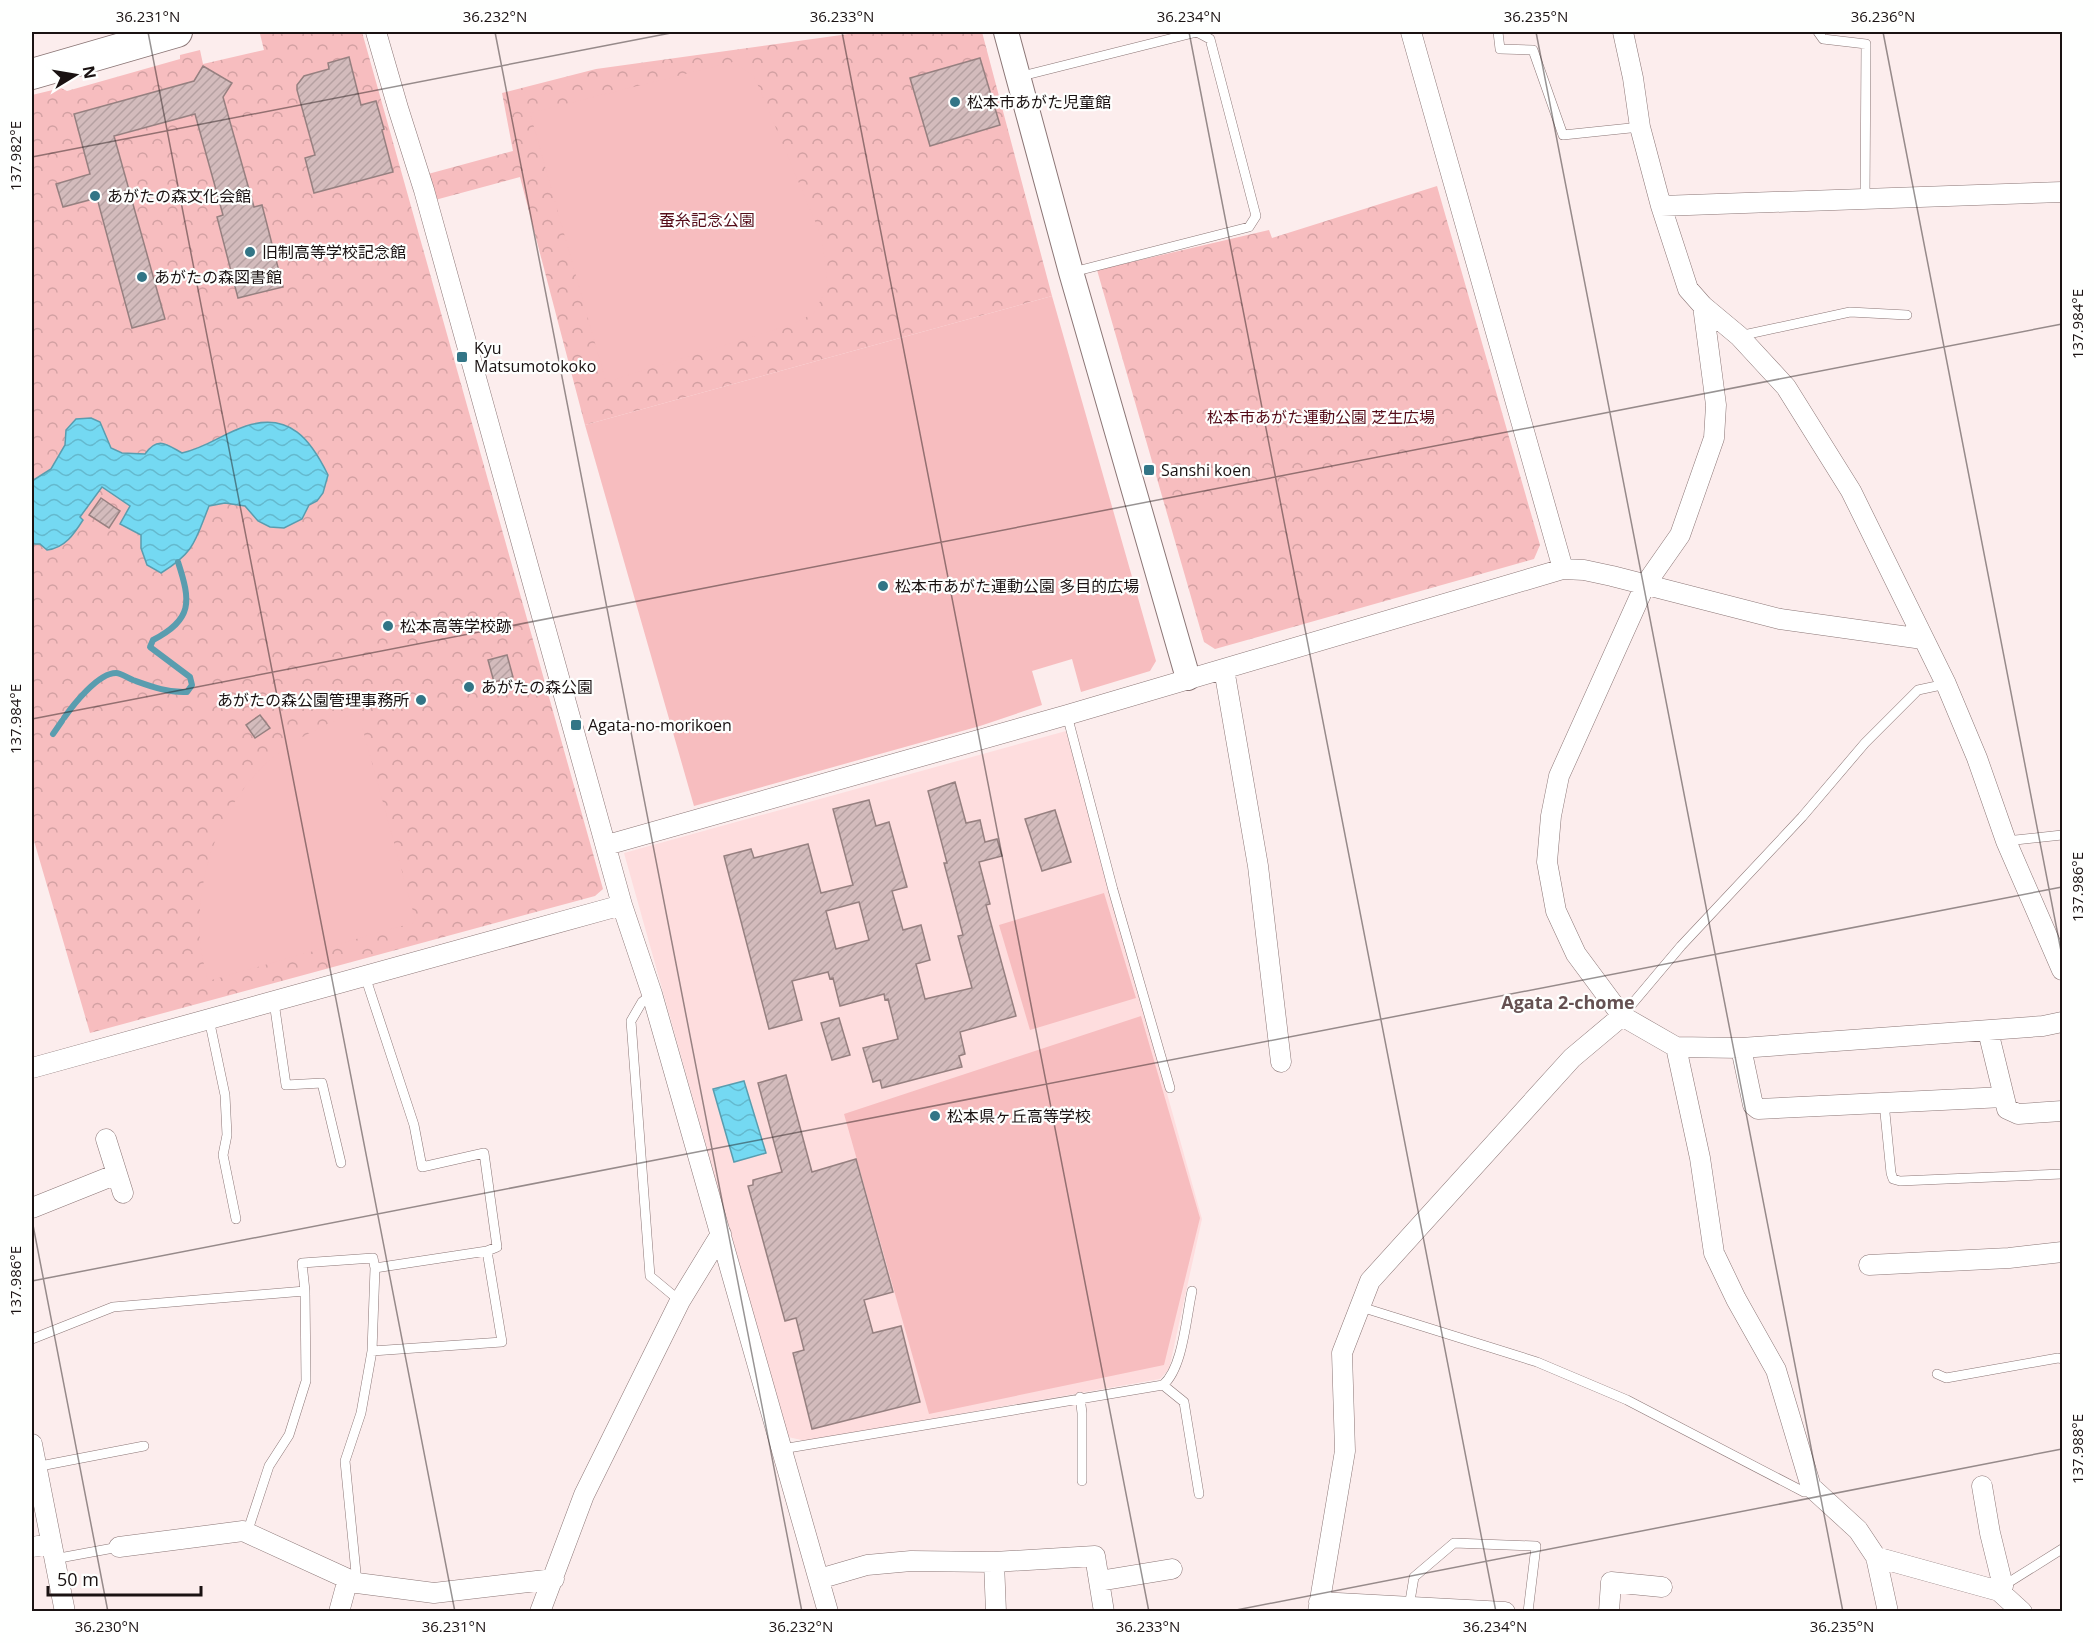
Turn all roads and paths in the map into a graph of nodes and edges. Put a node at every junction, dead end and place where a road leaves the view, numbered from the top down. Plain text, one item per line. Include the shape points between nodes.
1 (177, 32) edge
2 (376, 32) edge
3 (1006, 32) edge
4 (1411, 32) edge
5 (1498, 32) edge
6 (1623, 32) edge
7 (1818, 32) edge
8 (32, 74) edge
9 (1018, 77) junction
10 (1640, 127) junction
11 (2062, 192) edge
12 (1864, 199) junction
13 (1661, 206) junction
14 (1071, 272) junction
15 (1703, 306) junction
16 (1907, 315) dead end
17 (1739, 336) junction
18 (1563, 569) junction
19 (1645, 585) junction
20 (1923, 639) junction
21 (1224, 669) junction
22 (1188, 678) junction
23 (1946, 684) junction
24 (1067, 715) junction
25 (2062, 835) edge
26 (2006, 841) junction
27 (607, 845) junction
28 (622, 905) junction
29 (2062, 970) edge
30 (365, 976) junction
31 (652, 994) junction
32 (274, 1002) junction
33 (1622, 1016) junction
34 (209, 1019) junction
35 (2062, 1022) edge
36 (1988, 1030) junction
37 (1677, 1047) junction
38 (1741, 1048) junction
39 (1281, 1062) dead end
40 (32, 1068) edge
41 (1170, 1088) dead end
42 (2004, 1097) junction
43 (1884, 1103) junction
44 (2062, 1111) edge
45 (106, 1139) dead end
46 (341, 1163) dead end
47 (117, 1174) junction
48 (2062, 1174) edge
49 (123, 1193) dead end
50 (32, 1208) edge
51 (236, 1219) dead end
52 (721, 1234) junction
53 (487, 1251) junction
54 (2062, 1252) edge
55 (1869, 1264) dead end
56 (375, 1268) junction
57 (305, 1291) junction
58 (1192, 1291) dead end
59 (680, 1301) junction
60 (1361, 1307) junction
61 (32, 1339) edge
62 (372, 1351) junction
63 (2062, 1359) edge
64 (1937, 1374) dead end
65 (1163, 1385) junction
66 (1080, 1397) junction
67 (32, 1444) edge
68 (144, 1446) dead end
69 (782, 1449) junction
70 (35, 1467) junction
71 (1082, 1481) dead end
72 (1982, 1486) dead end
73 (1811, 1487) junction
74 (1199, 1494) dead end
75 (247, 1533) junction
76 (32, 1547) edge
77 (119, 1547) joint
78 (2062, 1550) edge
79 (53, 1552) junction
80 (1876, 1557) junction
81 (994, 1562) junction
82 (1172, 1569) dead end
83 (554, 1579) junction
84 (819, 1579) junction
85 (352, 1581) junction
86 (1099, 1581) junction
87 (1662, 1587) dead end
88 (2001, 1588) junction
89 (1318, 1607) edge
90 (1409, 1607) junction
91 (65, 1611) edge
92 (339, 1611) edge
93 (540, 1611) edge
94 (828, 1611) edge
95 (996, 1611) edge
96 (1104, 1611) edge
97 (1505, 1611) edge
98 (1528, 1611) edge
99 (1609, 1611) edge
100 (1888, 1611) edge
101 (2022, 1611) edge

1 - 8 main road
2 - 27 street
3 - 9 street
4 - 18 street
5 - 10 lane via 1500,49 1533,50 1563,135
6 - 10 street
7 - 12 lane via 1823,39 1866,44
9 - 14 street
9 - 14 lane via 1197,32 1210,39 1256,216 1249,227
10 - 13 street
11 - 12 street
12 - 13 street
13 - 15 street via 1688,289
14 - 22 street
15 - 17 street
15 - 19 street via 1716,405 1714,438 1680,535
16 - 17 lane via 1850,312
17 - 20 street via 1786,387 1851,491
18 - 19 street via 1584,570
18 - 21 street
19 - 20 street via 1780,619
19 - 33 street via 1559,776 1547,862 1556,911 1576,954
20 - 23 street
21 - 22 street
21 - 39 street via 1258,866
22 - 24 street
23 - 26 street
23 - 33 lane via 1918,690 1865,743
24 - 27 street
24 - 41 lane
25 - 26 lane
26 - 29 street
27 - 28 street
28 - 30 street
28 - 31 street
30 - 32 street
30 - 53 lane via 414,1125 422,1167 484,1153 496,1247
31 - 52 street
31 - 59 lane via 631,1021 650,1276
32 - 34 street
32 - 46 lane via 286,1085 322,1083
33 - 37 street
33 - 60 street via 1572,1058 1408,1238 1370,1281
34 - 40 street
34 - 51 lane via 225,1095 227,1135 223,1155
35 - 36 street
36 - 38 street
36 - 42 street
37 - 38 street
37 - 73 street via 1700,1158 1714,1253 1776,1370
38 - 43 street via 1753,1105 1758,1108
42 - 43 street
42 - 44 street via 2007,1109 2018,1114
43 - 48 lane via 1893,1179
45 - 47 street
47 - 49 street
47 - 50 street
52 - 59 street
52 - 69 street
53 - 56 lane
53 - 62 lane via 501,1342
54 - 55 street
56 - 57 lane via 373,1258 302,1263
56 - 62 lane
57 - 61 lane via 113,1307
57 - 75 lane via 306,1381 289,1434 269,1466
58 - 65 lane via 1178,1359 1171,1378
59 - 83 street via 584,1495
60 - 73 lane via 1537,1362 1627,1400 1804,1492
60 - 89 street via 1342,1353 1344,1451
62 - 85 lane via 361,1413 345,1461
63 - 64 lane via 1946,1378
65 - 66 lane
65 - 74 lane via 1184,1402
66 - 69 lane
66 - 71 lane
67 - 70 street
68 - 70 lane
69 - 84 street
70 - 79 street
72 - 88 street
73 - 80 street via 1858,1530
75 - 77 street
75 - 85 street
76 - 79 street
77 - 79 lane
78 - 88 lane
79 - 91 street
80 - 88 street
80 - 100 street
81 - 84 street via 867,1565
81 - 86 street via 1095,1557
81 - 95 street
82 - 86 street
83 - 85 street via 434,1593
83 - 93 street
84 - 94 street
85 - 92 street
86 - 96 street
87 - 99 street via 1611,1582
88 - 101 street
89 - 90 street
90 - 97 street
90 - 98 lane via 1414,1577 1454,1543 1489,1544 1536,1546

